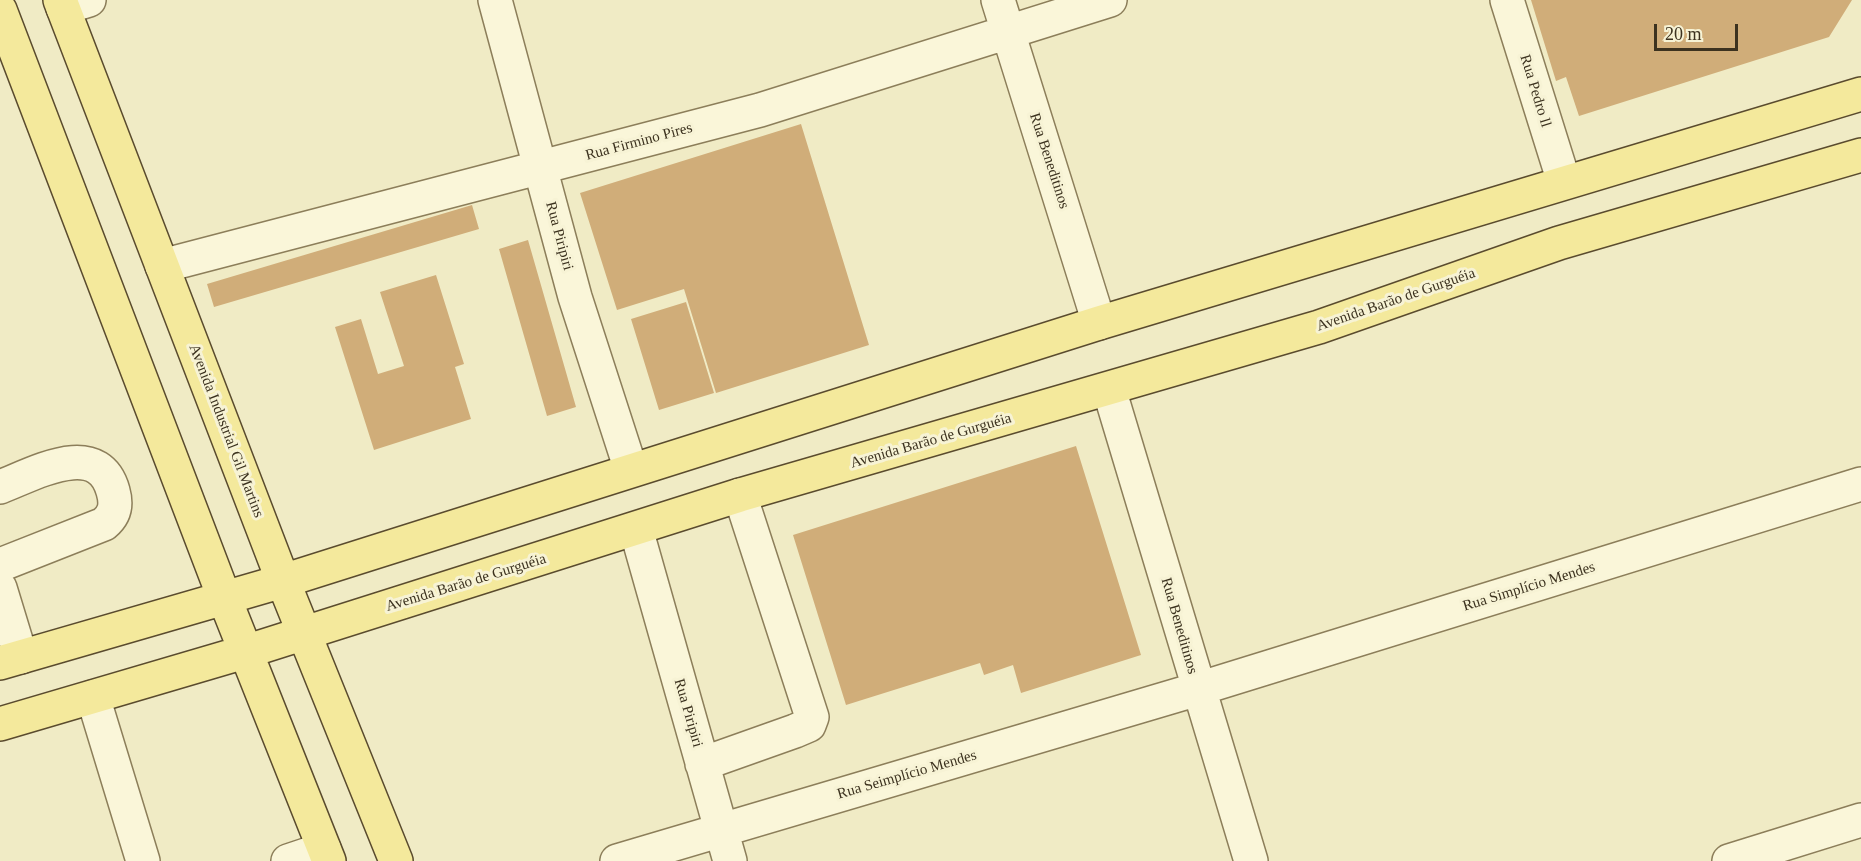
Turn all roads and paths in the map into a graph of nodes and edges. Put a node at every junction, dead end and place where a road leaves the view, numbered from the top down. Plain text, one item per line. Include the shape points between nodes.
1 (495, 0) edge
2 (998, 0) edge
3 (1110, 0) edge
4 (1507, 0) edge
5 (71, 3) edge
6 (2, 20) edge
7 (1008, 33) junction
8 (1861, 94) edge
9 (1861, 155) edge
10 (540, 167) junction
11 (1564, 182) junction
12 (162, 266) junction
13 (1099, 323) junction
14 (1109, 389) junction
15 (632, 470) junction
16 (1861, 484) edge
17 (0, 487) edge
18 (740, 495) junction
19 (636, 529) junction
20 (0, 566) edge
21 (284, 581) junction
22 (0, 588) edge
23 (224, 597) junction
24 (306, 633) junction
25 (248, 651) junction
26 (11, 660) edge
27 (1198, 689) junction
28 (93, 696) junction
29 (0, 724) edge
30 (702, 764) junction
31 (1861, 820) edge
32 (721, 830) junction
33 (1778, 854) edge
34 (327, 855) edge
35 (143, 861) edge
36 (288, 861) edge
37 (396, 861) edge
38 (617, 861) edge
39 (730, 861) edge
40 (1251, 861) edge
41 (1730, 861) edge

1 - 10 street, Rua Piripiri
2 - 7 street, Rua Beneditinos
3 - 7 street, Rua Firmino Pires
4 - 11 street, Rua Pedro ll
5 - 12 main road, Avenida Industrial Gil Martins
6 - 23 main road
7 - 10 street, Rua Firmino Pires via 760,110
7 - 13 street, Rua Beneditinos
8 - 11 main road
9 - 14 main road, Avenida Barão de Gurguéia via 1559,243 1319,327
10 - 12 street, Rua Firmino Pires
10 - 15 street, Rua Piripiri via 575,297
11 - 13 main road
12 - 21 main road, Avenida Industrial Gil Martins
13 - 15 main road
14 - 18 main road, Avenida Barão de Gurguéia
14 - 27 street, Rua Beneditinos
15 - 21 main road
16 - 27 street, Rua Simplício Mendes
17 - 20 street via 56,465 77,461 93,464 106,473 114,492 115,510 104,524
18 - 19 main road, Avenida Barão de Gurguéia
18 - 30 street via 812,717 808,725 795,731
19 - 24 main road, Avenida Barão de Gurguéia
19 - 30 street, Rua Piripiri
21 - 23 main road
21 - 24 main road, Avenida Industrial Gil Martins
22 - 26 street
23 - 25 main road
23 - 26 main road
24 - 25 main road, Avenida Barão de Gurguéia
24 - 37 main road, Avenida Industrial Gil Martins
25 - 28 main road, Avenida Barão de Gurguéia
25 - 34 main road
27 - 32 street, Rua Seimplício Mendes
27 - 40 street, Rua Beneditinos
28 - 29 main road, Avenida Barão de Gurguéia
28 - 35 street
30 - 32 street, Rua Piripiri
31 - 33 street
32 - 38 street, Rua Seimplício Mendes
32 - 39 street, Rua Piripiri
33 - 41 street
34 - 36 street

